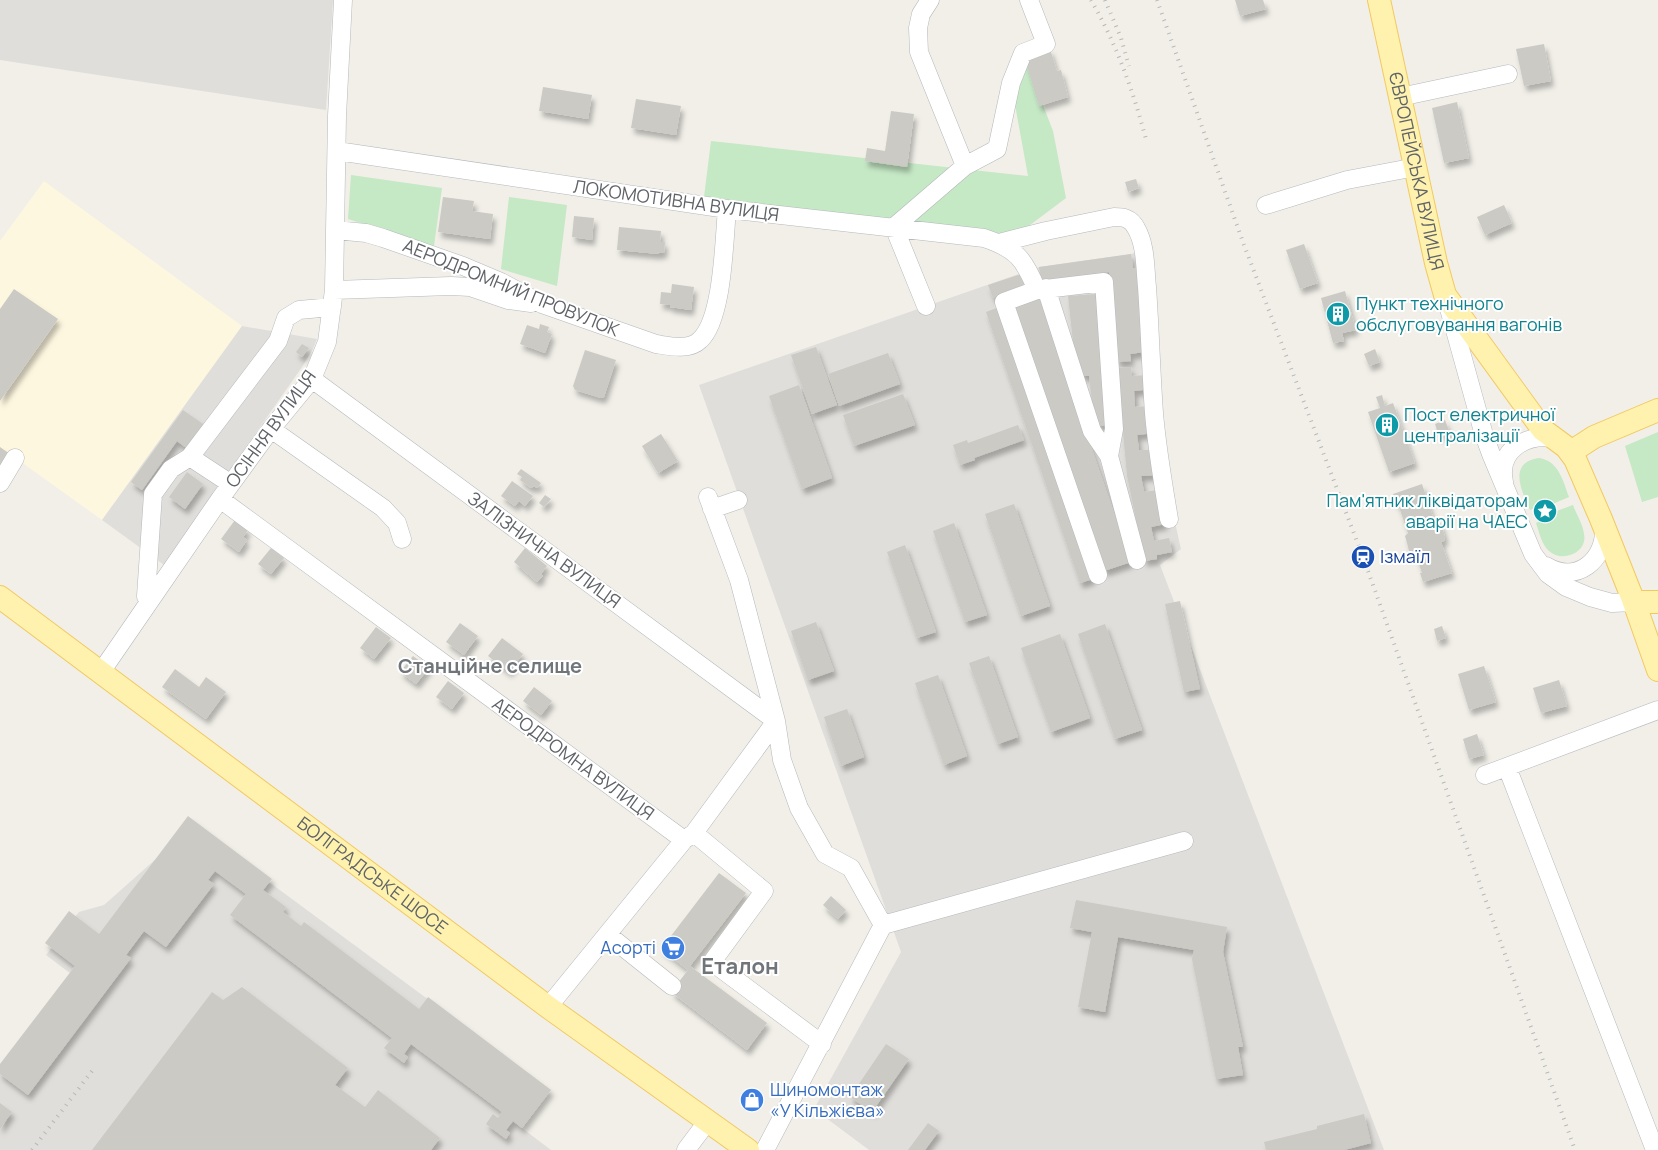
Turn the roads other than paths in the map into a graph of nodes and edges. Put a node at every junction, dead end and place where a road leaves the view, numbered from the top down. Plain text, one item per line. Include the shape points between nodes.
1 (343, 0) edge
2 (930, 0) edge
3 (1029, 0) edge
4 (1379, 0) edge
5 (1508, 74) dead end
6 (1400, 97) junction
7 (337, 151) junction
8 (965, 166) junction
9 (1416, 167) junction
10 (1266, 205) dead end
11 (726, 210) junction
12 (894, 227) junction
13 (334, 230) junction
14 (1006, 247) junction
15 (1041, 289) junction
16 (1446, 295) junction
17 (333, 299) junction
18 (542, 304) junction
19 (926, 306) dead end
20 (1493, 361) junction
21 (1467, 375) junction
22 (312, 379) junction
23 (1658, 410) edge
24 (271, 428) junction
25 (1553, 438) junction
26 (1571, 452) junction
27 (1108, 456) junction
28 (190, 457) junction
29 (15, 458) dead end
30 (0, 483) edge
31 (231, 484) junction
32 (1505, 488) junction
33 (220, 499) junction
34 (738, 500) dead end
35 (1601, 518) junction
36 (1169, 519) dead end
37 (402, 539) dead end
38 (1137, 560) dead end
39 (1539, 562) junction
40 (1098, 574) dead end
41 (0, 597) edge
42 (151, 599) junction
43 (1634, 602) junction
44 (1658, 602) edge
45 (1658, 670) edge
46 (101, 672) junction
47 (1658, 710) edge
48 (776, 721) junction
49 (1507, 767) junction
50 (1485, 775) dead end
51 (689, 836) junction
52 (1184, 841) dead end
53 (883, 925) junction
54 (608, 935) junction
55 (672, 986) dead end
56 (548, 1007) junction
57 (822, 1044) junction
58 (707, 1122) junction
59 (686, 1150) edge
60 (748, 1150) edge
61 (765, 1150) edge
62 (1655, 1150) edge

1 - 7 street, ОСІННЯ ВУЛИЦЯ
2 - 8 street via 920,14 919,52
3 - 8 street via 1046,44 1023,53 1011,83 997,149
4 - 6 main road, ЄВРОПЕЙСЬКА ВУЛИЦЯ
5 - 6 street
6 - 9 main road, ЄВРОПЕЙСЬКА ВУЛИЦЯ
7 - 11 street, ЛОКОМОТИВНА ВУЛИЦЯ
7 - 13 street, ОСІННЯ ВУЛИЦЯ
8 - 12 street
9 - 10 street via 1347,180
9 - 16 main road, ЄВРОПЕЙСЬКА ВУЛИЦЯ via 1436,264
11 - 12 street, ЛОКОМОТИВНА ВУЛИЦЯ
11 - 18 street, АЕРОДРОМНИЙ ПРОВУЛОК via 716,308 700,341 687,347 656,344
12 - 14 street, ЛОКОМОТИВНА ВУЛИЦЯ via 984,238
12 - 19 street
13 - 17 street, ОСІННЯ ВУЛИЦЯ
13 - 18 street, АЕРОДРОМНИЙ ПРОВУЛОК via 384,238 463,266
14 - 15 street
14 - 36 street via 1046,231 1114,217 1131,221 1136,227 1146,268 1154,413
15 - 27 street via 1092,431
15 - 27 street via 1104,282 1114,429
15 - 40 street via 1004,302
16 - 20 main road, ЄВРОПЕЙСЬКА ВУЛИЦЯ
16 - 21 street
17 - 18 street via 452,286 470,287 508,300
17 - 22 street, ОСІННЯ ВУЛИЦЯ via 327,342
17 - 28 street via 299,310 286,318 278,341
20 - 21 street
20 - 25 main road, ЄВРОПЕЙСЬКА ВУЛИЦЯ via 1539,425
21 - 32 street via 1484,435
22 - 24 street, ОСІННЯ ВУЛИЦЯ
22 - 48 street, ЗАЛІЗНИЧНА ВУЛИЦЯ
23 - 26 main road via 1594,437
24 - 31 street, ОСІННЯ ВУЛИЦЯ
24 - 37 street via 383,508 397,522
25 - 26 main road, ЄВРОПЕЙСЬКА ВУЛИЦЯ
25 - 32 street via 1532,438 1514,448 1504,466
26 - 35 main road, ЄВРОПЕЙСЬКА ВУЛИЦЯ
27 - 38 street
28 - 31 street
28 - 42 street via 171,469 153,494 146,596
29 - 30 street
31 - 33 street, ОСІННЯ ВУЛИЦЯ
32 - 39 street
33 - 42 street, ОСІННЯ ВУЛИЦЯ
33 - 51 street, АЕРОДРОМНА ВУЛИЦЯ
34 - 48 street via 710,503 738,580
35 - 39 street via 1603,544 1595,559 1581,570 1563,573
35 - 43 main road, ЄВРОПЕЙСЬКА ВУЛИЦЯ
39 - 43 street via 1548,574 1566,587 1612,602
41 - 46 main road, БОЛГРАДСЬКЕ ШОСЕ
42 - 46 street, ОСІННЯ ВУЛИЦЯ
43 - 44 main road
43 - 45 main road, ЄВРОПЕЙСЬКА ВУЛИЦЯ
46 - 56 main road, БОЛГРАДСЬКЕ ШОСЕ
47 - 49 street
48 - 51 street
48 - 53 street via 782,760 798,808 825,854 851,868
49 - 50 street
49 - 62 street
51 - 54 street
51 - 57 street, АЕРОДРОМНА ВУЛИЦЯ via 764,891 712,962
52 - 53 street
53 - 57 street
54 - 55 street
54 - 56 street
56 - 58 main road, БОЛГРАДСЬКЕ ШОСЕ
57 - 61 street
58 - 59 street
58 - 60 main road, БОЛГРАДСЬКЕ ШОСЕ

